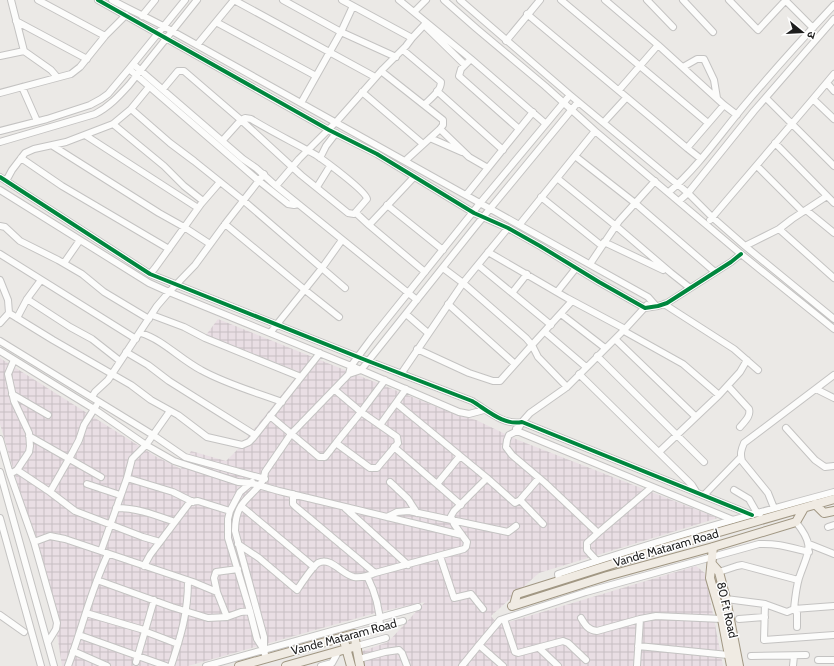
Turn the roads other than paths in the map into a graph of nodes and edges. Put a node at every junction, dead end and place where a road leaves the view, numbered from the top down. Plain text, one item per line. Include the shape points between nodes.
1 (11, 0) edge
2 (38, 0) edge
3 (98, 0) edge
4 (112, 0) edge
5 (155, 0) edge
6 (184, 0) edge
7 (197, 0) edge
8 (234, 0) edge
9 (283, 0) edge
10 (342, 0) edge
11 (398, 0) edge
12 (426, 0) edge
13 (444, 0) edge
14 (460, 0) edge
15 (540, 0) edge
16 (560, 0) edge
17 (605, 0) edge
18 (647, 0) edge
19 (692, 0) edge
20 (729, 0) edge
21 (785, 0) edge
22 (685, 2) edge
23 (834, 5) edge
24 (353, 6) junction
25 (414, 12) junction
26 (126, 14) junction
27 (527, 14) junction
28 (142, 16) junction
29 (834, 19) edge
30 (16, 21) junction
31 (216, 22) junction
32 (425, 24) junction
33 (163, 26) junction
34 (673, 27) dead end
35 (813, 28) junction
36 (172, 31) junction
37 (341, 32) junction
38 (713, 32) dead end
39 (158, 34) junction
40 (105, 36) junction
41 (804, 37) junction
42 (166, 38) junction
43 (412, 38) junction
44 (506, 41) junction
45 (812, 44) junction
46 (197, 45) junction
47 (658, 45) junction
48 (24, 50) junction
49 (403, 50) junction
50 (329, 52) junction
51 (0, 56) edge
52 (396, 56) junction
53 (87, 59) junction
54 (471, 59) junction
55 (134, 64) junction
56 (465, 65) junction
57 (639, 66) junction
58 (683, 67) junction
59 (129, 69) junction
60 (141, 70) junction
61 (381, 71) junction
62 (834, 74) edge
63 (136, 76) junction
64 (316, 76) junction
65 (57, 77) junction
66 (376, 77) junction
67 (827, 83) junction
68 (22, 87) junction
69 (149, 87) junction
70 (163, 89) junction
71 (619, 90) junction
72 (834, 91) edge
73 (362, 92) junction
74 (438, 92) junction
75 (0, 93) edge
76 (570, 95) junction
77 (626, 98) junction
78 (717, 98) junction
79 (766, 98) junction
80 (813, 99) junction
81 (578, 102) junction
82 (301, 103) junction
83 (564, 103) junction
84 (424, 104) junction
85 (724, 105) junction
86 (131, 109) junction
87 (571, 110) junction
88 (533, 112) junction
89 (737, 115) junction
90 (834, 119) edge
91 (241, 120) junction
92 (37, 121) junction
93 (336, 122) junction
94 (604, 122) junction
95 (708, 123) junction
96 (113, 124) junction
97 (546, 124) junction
98 (792, 125) junction
99 (440, 129) junction
100 (519, 129) junction
101 (329, 130) junction
102 (0, 131) edge
103 (595, 131) junction
104 (336, 133) junction
105 (85, 135) junction
106 (430, 138) junction
107 (222, 140) junction
108 (0, 142) edge
109 (775, 143) junction
110 (423, 144) junction
111 (54, 146) junction
112 (686, 148) junction
113 (503, 150) junction
114 (308, 151) junction
115 (465, 153) junction
116 (575, 156) junction
117 (21, 158) junction
118 (320, 158) junction
119 (701, 159) junction
120 (406, 160) junction
121 (292, 166) junction
122 (330, 166) junction
123 (757, 166) junction
124 (834, 166) edge
125 (488, 168) junction
126 (264, 174) junction
127 (414, 177) junction
128 (556, 178) junction
129 (3, 179) edge
130 (259, 181) junction
131 (654, 181) junction
132 (220, 182) junction
133 (678, 185) junction
134 (276, 186) junction
135 (317, 187) junction
136 (0, 190) edge
137 (669, 192) junction
138 (688, 193) junction
139 (467, 194) junction
140 (827, 196) junction
141 (541, 197) junction
142 (203, 201) junction
143 (244, 201) junction
144 (679, 201) junction
145 (481, 202) junction
146 (635, 203) junction
147 (834, 203) edge
148 (298, 204) junction
149 (388, 205) junction
150 (198, 208) junction
151 (491, 208) junction
152 (805, 211) junction
153 (474, 212) junction
154 (356, 213) junction
155 (483, 217) junction
156 (712, 217) junction
157 (225, 224) junction
158 (520, 224) junction
159 (706, 224) junction
160 (369, 225) junction
161 (0, 226) edge
162 (616, 226) junction
163 (184, 227) junction
164 (508, 228) junction
165 (779, 229) junction
166 (834, 233) edge
167 (80, 240) junction
168 (342, 240) junction
169 (210, 244) junction
170 (603, 244) junction
171 (745, 246) junction
172 (169, 249) junction
173 (443, 250) junction
174 (488, 252) junction
175 (0, 254) edge
176 (741, 254) junction
177 (64, 263) junction
178 (590, 264) junction
179 (478, 265) junction
180 (322, 268) junction
181 (443, 268) junction
182 (576, 268) junction
183 (425, 272) junction
184 (715, 272) junction
185 (671, 273) junction
186 (150, 274) junction
187 (527, 274) junction
188 (834, 278) edge
189 (0, 280) edge
190 (41, 280) junction
191 (463, 283) junction
192 (177, 285) junction
193 (345, 288) dead end
194 (690, 288) junction
195 (305, 290) junction
196 (169, 292) junction
197 (557, 292) junction
198 (512, 293) junction
199 (407, 294) junction
200 (651, 299) junction
201 (27, 300) junction
202 (417, 300) junction
203 (572, 301) junction
204 (448, 304) junction
205 (664, 304) junction
206 (656, 306) junction
207 (645, 308) junction
208 (9, 313) junction
209 (406, 314) junction
210 (561, 314) junction
211 (151, 317) junction
212 (339, 317) dead end
213 (17, 318) junction
214 (834, 319) edge
215 (0, 323) edge
216 (277, 324) junction
217 (551, 325) junction
218 (834, 329) edge
219 (624, 330) junction
220 (545, 332) junction
221 (141, 333) junction
222 (270, 333) junction
223 (428, 333) junction
224 (615, 338) junction
225 (136, 339) junction
226 (0, 341) edge
227 (532, 345) junction
228 (605, 348) junction
229 (417, 349) junction
230 (0, 351) edge
231 (126, 352) junction
232 (320, 353) junction
233 (597, 356) junction
234 (357, 357) junction
235 (14, 360) junction
236 (747, 360) junction
237 (120, 361) junction
238 (368, 361) junction
239 (515, 364) junction
240 (351, 366) junction
241 (586, 367) junction
242 (361, 370) junction
243 (758, 370) dead end
244 (111, 374) junction
245 (349, 374) junction
246 (401, 374) junction
247 (579, 374) junction
248 (834, 375) edge
249 (301, 377) junction
250 (385, 380) junction
251 (728, 386) junction
252 (567, 387) junction
253 (816, 389) junction
254 (335, 390) junction
255 (406, 390) junction
256 (12, 394) junction
257 (719, 395) junction
258 (92, 397) junction
259 (834, 398) edge
260 (99, 401) junction
261 (282, 402) junction
262 (396, 403) junction
263 (94, 409) junction
264 (484, 410) junction
265 (170, 411) junction
266 (361, 412) junction
267 (48, 415) dead end
268 (270, 416) junction
269 (696, 417) junction
270 (522, 422) junction
271 (514, 424) junction
272 (380, 425) junction
273 (740, 427) dead end
274 (786, 428) dead end
275 (517, 431) junction
276 (291, 434) junction
277 (154, 435) junction
278 (255, 435) junction
279 (676, 435) junction
280 (29, 436) junction
281 (0, 439) edge
282 (336, 443) junction
283 (146, 445) junction
284 (394, 448) junction
285 (659, 452) junction
286 (460, 456) junction
287 (741, 457) junction
288 (69, 459) junction
289 (704, 462) dead end
290 (834, 466) edge
291 (18, 470) junction
292 (0, 472) edge
293 (10, 474) junction
294 (255, 476) junction
295 (265, 476) junction
296 (102, 477) dead end
297 (127, 478) junction
298 (487, 478) junction
299 (539, 478) junction
300 (390, 482) dead end
301 (251, 483) junction
302 (87, 484) dead end
303 (437, 484) junction
304 (259, 485) junction
305 (652, 487) junction
306 (734, 490) dead end
307 (50, 492) junction
308 (696, 492) junction
309 (834, 492) edge
310 (293, 494) junction
311 (120, 495) junction
312 (704, 495) junction
313 (834, 499) edge
314 (520, 500) junction
315 (193, 502) junction
316 (690, 503) junction
317 (462, 504) junction
318 (816, 504) junction
319 (241, 506) junction
320 (344, 506) junction
321 (116, 508) junction
322 (774, 508) junction
323 (804, 508) junction
324 (230, 511) junction
325 (834, 511) edge
326 (417, 513) junction
327 (754, 514) junction
328 (387, 517) junction
329 (0, 518) edge
330 (770, 518) junction
331 (733, 520) junction
332 (452, 521) junction
333 (175, 522) junction
334 (796, 522) junction
335 (110, 524) junction
336 (543, 524) dead end
337 (516, 526) dead end
338 (598, 533) junction
339 (462, 535) junction
340 (34, 542) junction
341 (160, 542) junction
342 (238, 544) junction
343 (809, 544) junction
344 (713, 547) junction
345 (834, 550) edge
346 (101, 551) junction
347 (825, 551) junction
348 (809, 552) junction
349 (108, 554) junction
350 (834, 554) edge
351 (440, 556) junction
352 (712, 560) junction
353 (597, 561) junction
354 (408, 565) junction
355 (144, 566) junction
356 (314, 567) junction
357 (238, 569) junction
358 (719, 572) junction
359 (375, 573) junction
360 (368, 576) junction
361 (97, 580) junction
362 (559, 580) junction
363 (798, 580) junction
364 (188, 581) junction
365 (217, 592) junction
366 (726, 599) junction
367 (154, 600) junction
368 (765, 604) junction
369 (513, 606) junction
370 (834, 606) edge
371 (418, 607) dead end
372 (484, 609) dead end
373 (794, 609) junction
374 (186, 611) junction
375 (250, 611) junction
376 (86, 614) junction
377 (0, 616) edge
378 (512, 616) junction
379 (227, 617) junction
380 (765, 617) junction
381 (380, 618) junction
382 (581, 618) dead end
383 (504, 619) junction
384 (640, 619) junction
385 (722, 619) junction
386 (739, 619) dead end
387 (403, 620) dead end
388 (380, 626) junction
389 (797, 627) dead end
390 (144, 631) junction
391 (24, 632) dead end
392 (354, 634) junction
393 (79, 635) junction
394 (834, 635) edge
395 (343, 637) junction
396 (386, 638) dead end
397 (48, 642) junction
398 (178, 644) junction
399 (479, 644) junction
400 (356, 646) junction
401 (638, 646) junction
402 (539, 648) junction
403 (346, 649) junction
404 (73, 650) junction
405 (264, 650) junction
406 (338, 652) junction
407 (138, 655) junction
408 (728, 655) junction
409 (806, 655) dead end
410 (751, 656) dead end
411 (794, 656) junction
412 (266, 659) junction
413 (586, 660) dead end
414 (818, 660) dead end
415 (834, 660) edge
416 (136, 662) dead end
417 (359, 663) edge
418 (41, 666) edge
419 (54, 666) edge
420 (68, 666) edge
421 (107, 666) edge
422 (166, 666) edge
423 (171, 666) edge
424 (206, 666) edge
425 (239, 666) edge
426 (286, 666) edge
427 (321, 666) edge
428 (351, 666) edge
429 (407, 666) edge
430 (462, 666) edge
431 (504, 666) edge
432 (558, 666) edge
433 (636, 666) edge
434 (731, 666) edge
435 (739, 666) edge
436 (793, 666) edge

1 - 30 street
2 - 40 street
3 - 26 street
4 - 28 street
5 - 28 street
6 - 33 street
7 - 36 street
8 - 31 street
8 - 50 street
9 - 37 street
10 - 24 street
11 - 25 street
12 - 25 street
13 - 83 street
14 - 44 street
15 - 27 street
16 - 57 street
17 - 47 street
18 - 34 street
19 - 22 street
20 - 21 street via 758,30
21 - 35 street
22 - 38 street
23 - 35 street
24 - 37 street
24 - 43 street
25 - 32 street
26 - 39 street
26 - 40 street
27 - 44 street
27 - 71 street
28 - 33 street
29 - 45 street
30 - 48 street
30 - 53 street
31 - 46 street
31 - 64 street
32 - 43 street
32 - 54 street
32 - 56 street
33 - 36 street
33 - 39 street
35 - 41 street
36 - 42 street
36 - 46 street
37 - 50 street
37 - 52 street
39 - 42 street
39 - 55 street
40 - 53 street
41 - 45 street
41 - 89 street
42 - 60 street
42 - 101 street
43 - 49 street
44 - 76 street
45 - 79 street
46 - 82 street
47 - 57 street
47 - 58 street
48 - 51 street
48 - 65 street
49 - 52 street
49 - 74 street via 440,80 441,87
50 - 64 street
50 - 66 street
52 - 61 street
53 - 65 street via 71,74
54 - 56 street
54 - 88 street
55 - 59 street
55 - 60 street
56 - 100 street via 459,76
57 - 71 street
57 - 95 street
58 - 78 street
58 - 78 street via 704,59 714,80
59 - 63 street
59 - 92 street via 101,99 90,105
60 - 63 street
60 - 70 street
61 - 66 street
61 - 84 street
62 - 67 street
63 - 69 street
63 - 108 street via 121,95 96,114
64 - 82 street
65 - 68 street
66 - 73 street
67 - 72 street
67 - 80 street
68 - 75 street
68 - 92 street
69 - 86 street
69 - 130 street
70 - 91 street via 177,72 184,71
70 - 107 street
71 - 77 street
73 - 93 street
73 - 110 street
74 - 84 street
74 - 113 street
76 - 81 street
76 - 83 street
77 - 94 street
77 - 112 street
78 - 85 street
79 - 98 street
79 - 138 street
80 - 90 street
80 - 98 street
81 - 87 street
81 - 94 street
82 - 93 street
83 - 87 street
83 - 97 street
84 - 99 street via 443,120 444,124
85 - 89 street
85 - 95 street
86 - 96 street
86 - 132 street
87 - 103 street
87 - 151 street
88 - 97 street
88 - 100 street
89 - 119 street
91 - 107 street
91 - 114 street via 251,119
91 - 121 street
92 - 102 street
93 - 101 street
93 - 120 street
94 - 133 street
95 - 112 street
96 - 105 street
96 - 142 street
97 - 145 street
98 - 109 street
98 - 124 street
99 - 106 street
99 - 115 street
100 - 113 street
101 - 104 street
101 - 114 street
103 - 116 street
103 - 131 street
104 - 118 street
104 - 127 street
105 - 111 street
105 - 150 street
106 - 110 street
106 - 115 street
107 - 126 street
109 - 123 street
109 - 140 street
110 - 120 street
111 - 117 street via 34,149
111 - 163 street
112 - 119 street
113 - 125 street
114 - 118 street
114 - 121 street
115 - 125 street
116 - 128 street
116 - 146 street
117 - 129 street
117 - 172 street via 62,186
118 - 122 street
119 - 133 street
120 - 139 street
121 - 134 street
121 - 135 street
122 - 135 street
122 - 154 street via 367,196
123 - 152 street
123 - 156 street
125 - 139 street
126 - 130 street
126 - 134 street
127 - 149 street
127 - 153 street
128 - 141 street
128 - 162 street
129 - 186 street
130 - 143 street
130 - 148 street via 288,204
131 - 137 street
131 - 146 street
132 - 142 street
132 - 143 street
133 - 137 street
133 - 138 street
134 - 148 street
135 - 154 street via 348,213
136 - 167 street
137 - 144 street
138 - 144 street
138 - 156 street
139 - 145 street
140 - 147 street
140 - 152 street
141 - 158 street
141 - 170 street
142 - 150 street
143 - 157 street
143 - 180 street
144 - 159 street
145 - 151 street
145 - 153 street
146 - 162 street
146 - 184 street
148 - 168 street
149 - 160 street
149 - 173 street
150 - 163 street
151 - 155 street
151 - 158 street
152 - 165 street
152 - 166 street
153 - 155 street
153 - 173 street
154 - 160 street
155 - 164 street
155 - 181 street
156 - 159 street
156 - 171 street
157 - 169 street
157 - 195 street
158 - 178 street
159 - 176 street
160 - 183 street
161 - 177 street via 5,227 20,241
162 - 170 street
162 - 185 street
163 - 169 street
163 - 172 street
164 - 174 street
164 - 182 street
165 - 171 street
165 - 188 street
167 - 177 street
167 - 196 street via 149,283
168 - 180 street
168 - 199 street
169 - 192 street via 195,266
170 - 178 street
170 - 185 street
171 - 214 street
172 - 186 street
173 - 183 street
174 - 179 street
174 - 187 street
175 - 190 street
176 - 184 street
176 - 218 street
177 - 211 street via 110,296
178 - 200 street
179 - 191 street
179 - 198 street
180 - 193 street
180 - 195 street
181 - 191 street
181 - 202 street
182 - 197 street
182 - 207 street
183 - 199 street
184 - 194 street
185 - 194 street
186 - 192 street
187 - 197 street
187 - 198 street
189 - 208 street via 8,300
190 - 201 street
190 - 225 street
191 - 204 street
191 - 227 street
192 - 196 street
192 - 216 street
194 - 205 street
195 - 212 street
195 - 216 street
196 - 211 street
196 - 222 street
197 - 203 street
198 - 217 street
199 - 202 street
199 - 234 street
200 - 206 street
200 - 207 street
201 - 213 street
201 - 237 street via 92,339
202 - 209 street
203 - 210 street
203 - 219 street
204 - 223 street
204 - 239 street
205 - 206 street
205 - 236 street
206 - 207 street
207 - 219 street
208 - 213 street
208 - 215 street
209 - 223 street
209 - 238 street
210 - 217 street
210 - 228 street
211 - 221 street
211 - 249 street via 184,327
213 - 244 street
216 - 222 street
216 - 234 street
217 - 220 street
219 - 224 street
219 - 257 street via 683,364
220 - 227 street
220 - 241 street
221 - 225 street
221 - 261 street via 151,336 190,364 213,376
222 - 232 street
223 - 229 street
224 - 228 street
224 - 269 street
225 - 231 street
226 - 258 street
227 - 239 street
227 - 252 street via 538,357
228 - 233 street
229 - 239 street via 493,381 503,379
229 - 246 street
230 - 235 street
231 - 237 street
231 - 278 street
232 - 240 street
232 - 249 street
233 - 241 street
233 - 279 street
234 - 238 street
234 - 240 street
235 - 256 street via 8,374
235 - 263 street
236 - 243 street
236 - 251 street
237 - 244 street
238 - 242 street
238 - 246 street
240 - 242 street
240 - 245 street
241 - 247 street
242 - 245 street
242 - 250 street
244 - 258 street
244 - 265 street
245 - 254 street
246 - 264 street via 472,401
247 - 252 street
247 - 285 street
248 - 253 street
249 - 261 street
250 - 255 street
250 - 266 street
251 - 257 street
251 - 273 street via 750,412
252 - 270 street via 530,413
253 - 259 street
253 - 287 street via 744,443
254 - 266 street
254 - 276 street
255 - 262 street
255 - 264 street via 459,412 469,414
256 - 267 street
256 - 280 street
257 - 269 street
258 - 260 street
260 - 263 street
260 - 277 street
261 - 268 street
262 - 272 street
262 - 286 street
263 - 283 street
263 - 288 street
264 - 271 street
265 - 277 street
265 - 278 street via 207,437 242,445
266 - 272 street
266 - 282 street
268 - 276 street
268 - 278 street
269 - 279 street
270 - 271 street
270 - 275 street
270 - 308 street
271 - 275 street
272 - 284 street via 397,437 398,443
274 - 290 street via 818,463 825,467
275 - 299 street via 510,435 506,447
275 - 305 street
276 - 282 street via 322,458
276 - 295 street
277 - 283 street
277 - 294 street via 185,457
279 - 285 street
279 - 289 street
280 - 288 street
280 - 291 street via 29,452
281 - 293 street
282 - 284 street via 374,469
283 - 297 street via 132,459
283 - 301 street via 184,465 238,482
284 - 303 street
285 - 308 street
286 - 298 street
286 - 303 street
287 - 312 street
287 - 322 street via 768,493
288 - 296 street
288 - 307 street
291 - 293 street
291 - 307 street
292 - 397 street
293 - 340 street
294 - 295 street
294 - 301 street
295 - 304 street
297 - 311 street
297 - 315 street via 173,492
298 - 314 street via 512,502
298 - 317 street
299 - 314 street
299 - 338 street
300 - 326 street via 408,498
301 - 304 street
301 - 324 street via 240,492
302 - 311 street
303 - 317 street
304 - 310 street
304 - 319 street
305 - 316 street
305 - 338 street
306 - 327 street via 749,500
307 - 335 street via 75,511
308 - 312 street
308 - 316 street
309 - 322 street
310 - 320 street
310 - 359 street via 293,504 296,507
311 - 321 street
312 - 327 street
313 - 318 main road, Vande Mataram Road
314 - 336 street
315 - 324 street via 198,501
315 - 333 street via 190,502
316 - 331 street
317 - 332 street via 451,516
318 - 323 main road, Vande Mataram Road
318 - 325 main road via 824,513
319 - 342 street via 235,522
319 - 356 street
320 - 328 street
320 - 354 street
321 - 333 street via 144,511
321 - 335 street
322 - 327 street
323 - 330 main road, Vande Mataram Road
323 - 334 main road
324 - 357 street via 228,538
326 - 328 street via 402,511
326 - 332 street
327 - 330 street
327 - 331 street
328 - 339 street
329 - 418 street
330 - 362 main road, Vande Mataram Road
331 - 353 street
332 - 337 street via 508,532
332 - 339 street
333 - 341 street
334 - 343 street
334 - 344 main road, Vande Mataram Road
335 - 341 street
335 - 346 street
338 - 353 street via 586,547
339 - 351 street via 467,542 466,547
340 - 346 street via 50,536
340 - 397 street via 57,623
341 - 355 street
342 - 356 street via 297,590
342 - 405 street via 264,637
343 - 347 street
343 - 348 street
344 - 352 main road
344 - 369 main road, Vande Mataram Road via 607,576
345 - 347 street
346 - 349 street
347 - 350 street
348 - 352 street via 781,545 759,544
348 - 363 street
349 - 355 street
349 - 361 street
351 - 354 street
351 - 372 street via 454,598 471,594
352 - 358 main road, 80 Ft Road
352 - 378 street via 586,592
352 - 385 main road, 80 Ft Road via 710,578
353 - 362 street via 558,574
354 - 359 street
355 - 364 street
356 - 360 street via 317,563 329,562 350,576
357 - 365 street via 216,572 214,578
357 - 375 street
358 - 363 street via 742,565
358 - 366 main road, 80 Ft Road
359 - 360 street
360 - 381 street
361 - 367 street
361 - 376 street
362 - 369 main road, Vande Mataram Road via 517,594
363 - 373 street
364 - 365 street
364 - 374 street
365 - 379 street
366 - 368 street
366 - 435 main road, 80 Ft Road
367 - 374 street
367 - 390 street
368 - 373 street via 787,612
368 - 380 street
369 - 378 street
370 - 373 street
371 - 381 street
373 - 389 street via 797,613
374 - 379 street via 208,618
374 - 398 street
375 - 379 street
375 - 405 street via 257,639
376 - 390 street
376 - 393 street
377 - 391 street
378 - 383 street
380 - 386 street
380 - 394 street via 764,640
381 - 388 street
381 - 405 street
382 - 384 street via 592,631
383 - 399 street via 497,623
383 - 402 street via 515,652
384 - 385 street via 656,616
384 - 401 street
385 - 408 main road, 80 Ft Road
387 - 388 street, Vande Mataram Road
388 - 392 street, Vande Mataram Road
390 - 398 street
390 - 407 street
392 - 395 main road, Vande Mataram Road
392 - 400 main road
393 - 404 street
393 - 407 street
395 - 403 main road
395 - 412 main road, Vande Mataram Road
396 - 400 street, Vande Mataram Road
397 - 419 street
398 - 423 street
399 - 430 street
399 - 431 street
400 - 403 main road, Vande Mataram Road
400 - 417 main road
401 - 408 street
401 - 433 street
402 - 413 street via 563,641
402 - 432 street
403 - 406 main road, Vande Mataram Road
403 - 428 main road
404 - 420 street
404 - 421 street
405 - 412 street
405 - 424 street
406 - 426 main road, Vande Mataram Road
406 - 427 street via 332,663
407 - 416 street
407 - 422 street
408 - 434 main road, 80 Ft Road
409 - 411 street
410 - 411 street
411 - 436 street
412 - 425 main road, Vande Mataram Road
414 - 415 street
417 - 429 street via 385,652 399,650

